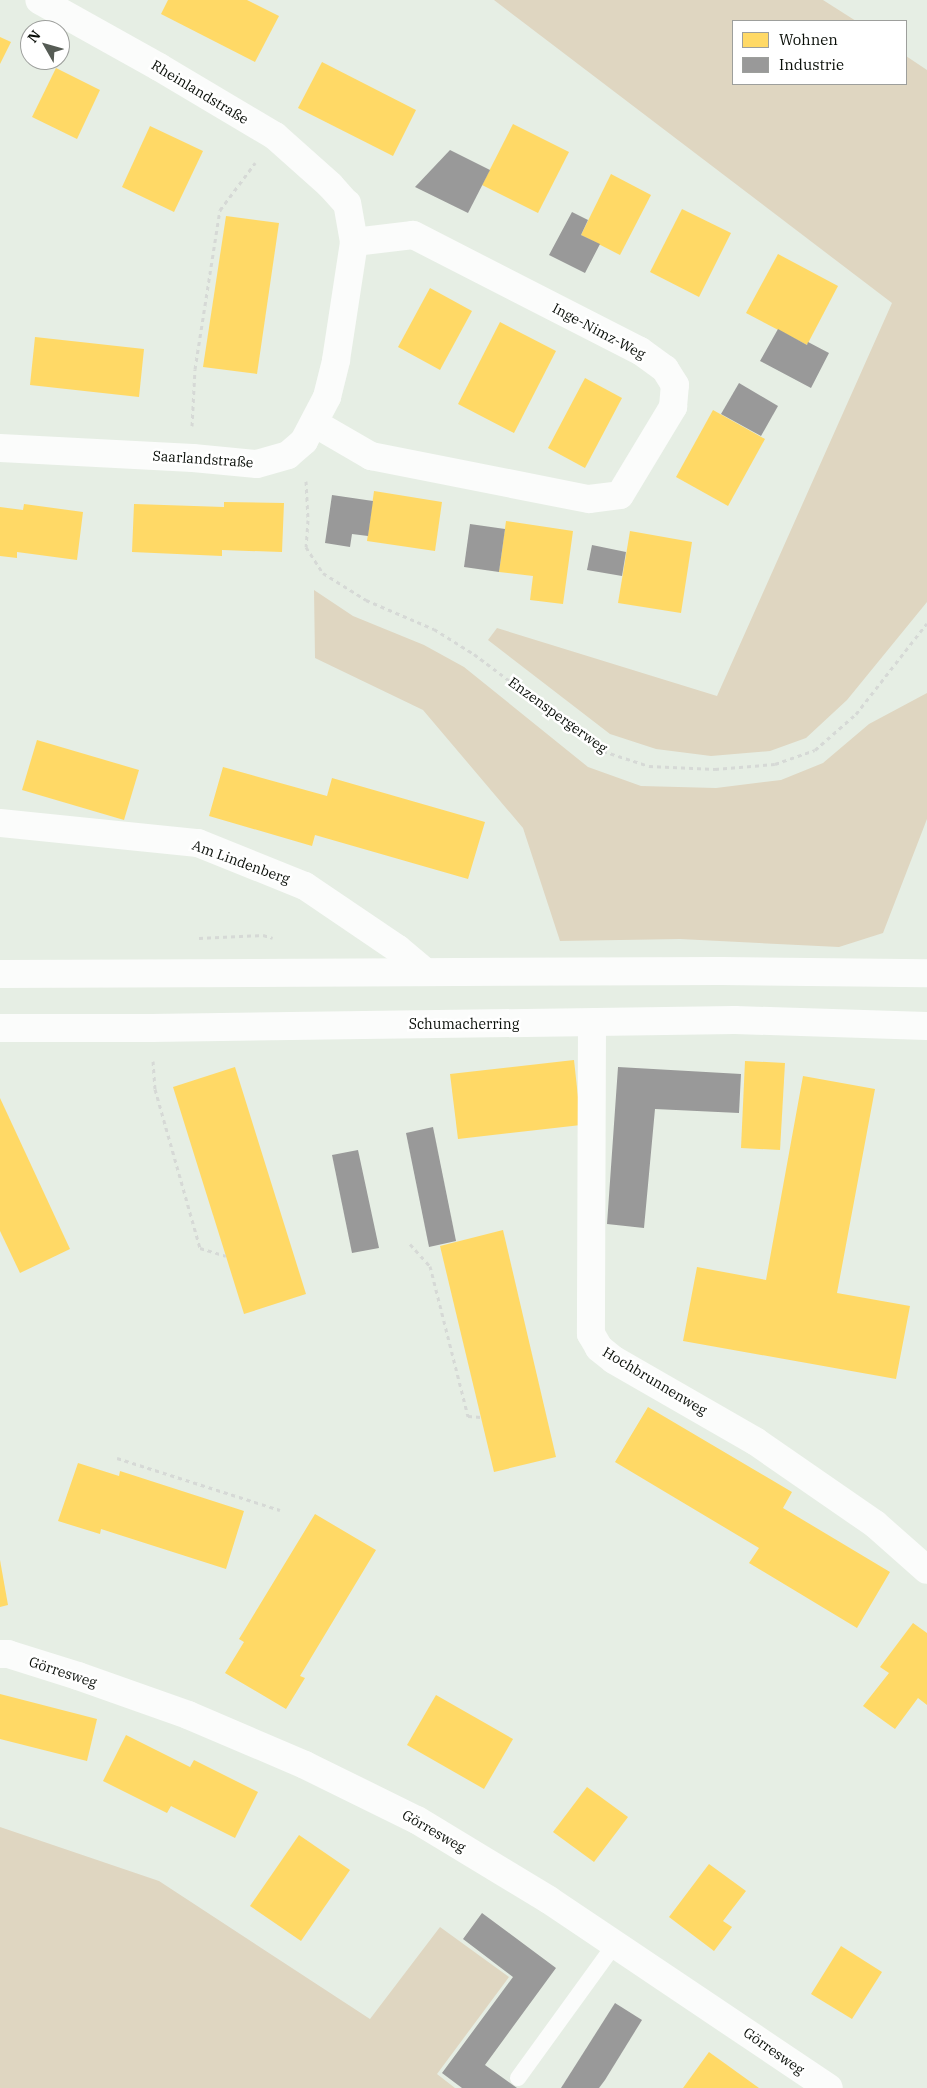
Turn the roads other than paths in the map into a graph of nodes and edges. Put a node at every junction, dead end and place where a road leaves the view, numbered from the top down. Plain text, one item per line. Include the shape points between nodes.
1 (39, 0) edge
2 (346, 204) joint
3 (354, 242) junction
4 (309, 432) junction
5 (0, 448) edge
6 (0, 823) edge
7 (426, 972) junction
8 (927, 973) edge
9 (0, 974) edge
10 (592, 1023) junction
11 (927, 1026) edge
12 (0, 1028) edge
13 (927, 1570) edge
14 (0, 1654) edge
15 (615, 1944) junction
16 (518, 2078) dead end
17 (829, 2088) edge

1 - 2 street, Rheinlandstraße via 275,136 330,185
2 - 3 street, Saarlandstraße
3 - 4 street, Saarlandstraße via 336,360 327,396
3 - 4 street, Inge-Nimz-Weg via 413,235 640,351 665,369 675,385 674,407 620,495 589,499 371,456
4 - 5 street, Saarlandstraße via 288,455 257,464
6 - 7 street, Am Lindenberg via 198,843 305,886 398,949
7 - 8 street
7 - 9 street
10 - 11 street, Schumacherring via 735,1020
10 - 12 street, Schumacherring
10 - 13 street, Hochbrunnenweg via 591,1334 599,1348 614,1360 755,1441 875,1524
14 - 15 street, Görresweg via 78,1676 188,1715 305,1765 417,1820 550,1900
15 - 16 lane
15 - 17 street, Görresweg

